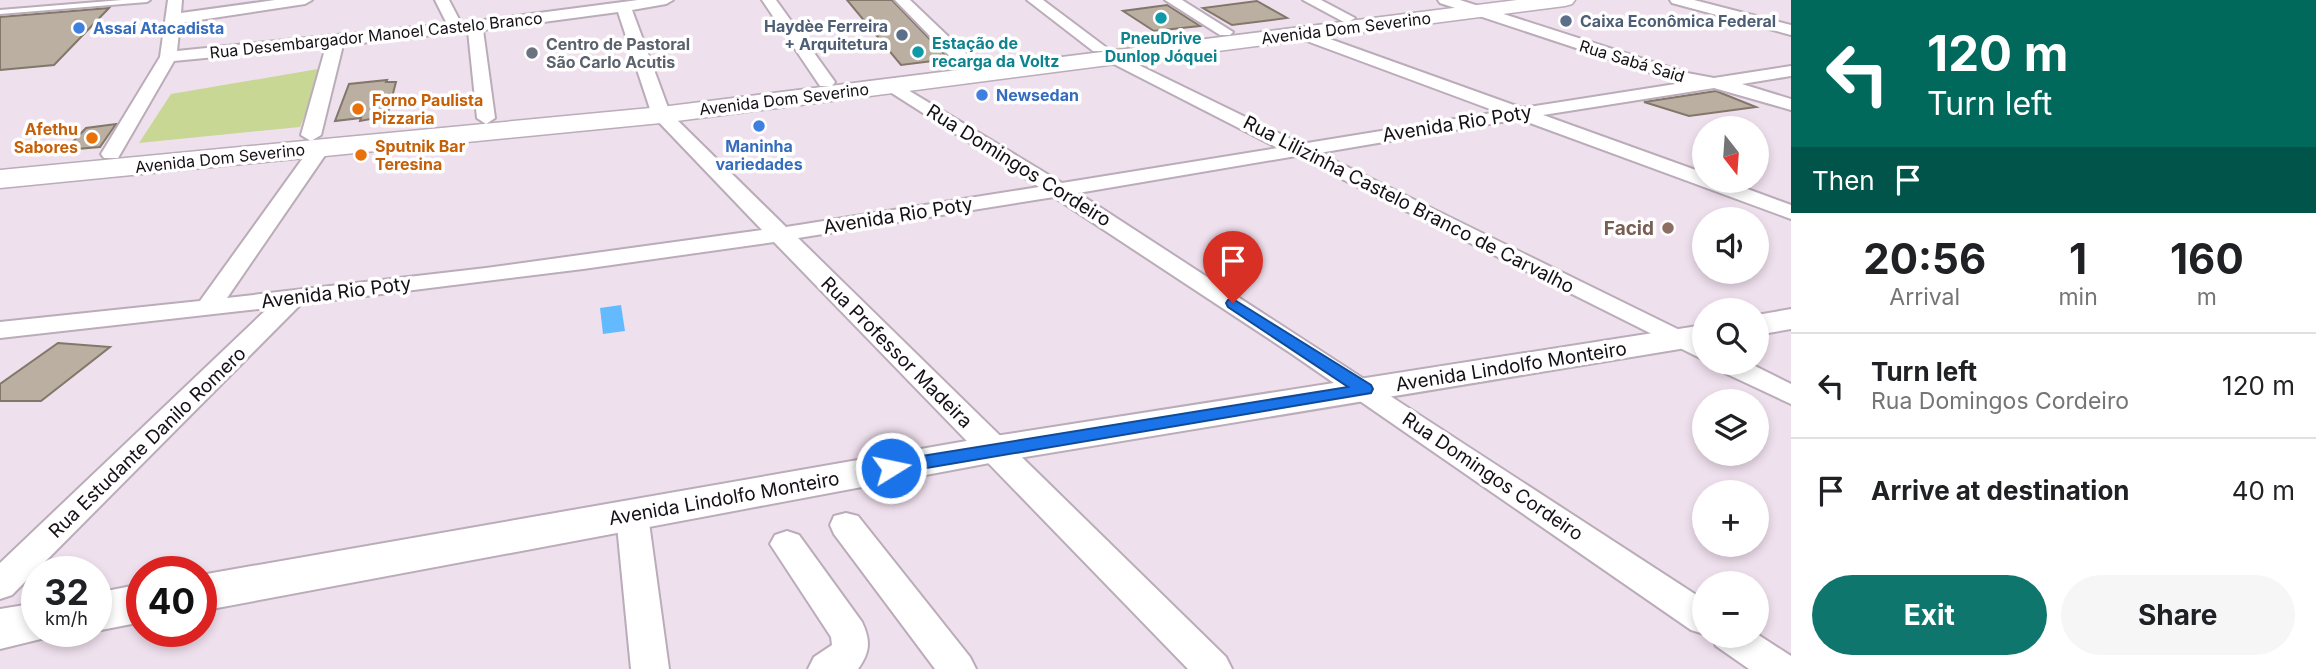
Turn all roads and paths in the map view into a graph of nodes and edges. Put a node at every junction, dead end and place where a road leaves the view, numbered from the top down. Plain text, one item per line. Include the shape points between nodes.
1 (147, 0) edge
2 (175, 0) edge
3 (305, 0) edge
4 (442, 0) edge
5 (664, 0) edge
6 (675, 0) edge
7 (769, 0) edge
8 (902, 0) edge
9 (1034, 0) edge
10 (1172, 0) edge
11 (1310, 0) edge
12 (1565, 0) edge
13 (1677, 0) edge
14 (135, 1) edge
15 (1465, 4) edge
16 (624, 8) junction
17 (0, 12) edge
18 (1347, 18) junction
19 (173, 19) junction
20 (475, 26) junction
21 (456, 27) junction
22 (1791, 30) edge
23 (1225, 33) junction
24 (1302, 34) junction
25 (336, 40) junction
26 (1105, 52) junction
27 (168, 57) junction
28 (968, 64) junction
29 (1791, 71) edge
30 (826, 82) junction
31 (1707, 84) junction
32 (892, 86) junction
33 (1791, 105) edge
34 (659, 108) junction
35 (1515, 113) junction
36 (486, 118) junction
37 (316, 142) junction
38 (1300, 148) junction
39 (111, 154) junction
40 (4, 178) edge
41 (1058, 188) junction
42 (1791, 212) edge
43 (778, 234) junction
44 (293, 298) junction
45 (208, 307) junction
46 (1791, 319) edge
47 (1769, 324) edge
48 (0, 330) edge
49 (1692, 340) edge
50 (1692, 343) edge
51 (1750, 375) edge
52 (1365, 389) junction
53 (1791, 395) edge
54 (995, 449) junction
55 (632, 515) junction
56 (846, 525) dead end
57 (787, 544) dead end
58 (0, 586) edge
59 (217, 590) edge
60 (1692, 611) edge
61 (21, 625) edge
62 (0, 629) edge
63 (1748, 648) edge
64 (650, 669) edge
65 (827, 669) edge
66 (957, 669) edge
67 (1213, 669) edge
68 (1779, 669) edge

1 - 14 lane
2 - 19 street
3 - 19 street
4 - 21 street
5 - 6 street, Rua Desembargador Manoel Castelo Branco
5 - 16 street, Rua Desembargador Manoel Castelo Branco
7 - 30 street
8 - 28 street
9 - 26 street, Rua Lilizinha Castelo Branco de Carvalho
10 - 23 street
11 - 18 street
12 - 15 main road, Avenida Dom Severino
13 - 22 street
14 - 17 lane
15 - 18 main road, Avenida Dom Severino
15 - 24 main road, Avenida Dom Severino
15 - 31 street, Rua Sabá Said
16 - 20 street, Rua Desembargador Manoel Castelo Branco
16 - 34 street, Rua Professor Madeira
18 - 23 main road, Avenida Dom Severino
19 - 27 street
20 - 21 street, Rua Desembargador Manoel Castelo Branco
20 - 36 street
21 - 25 street, Rua Desembargador Manoel Castelo Branco
23 - 26 main road, Avenida Dom Severino
24 - 26 main road, Avenida Dom Severino
24 - 35 street
25 - 27 street, Rua Desembargador Manoel Castelo Branco
25 - 37 street
26 - 28 main road, Avenida Dom Severino
26 - 32 main road, Avenida Dom Severino
26 - 38 street, Rua Lilizinha Castelo Branco de Carvalho
27 - 39 street
28 - 30 main road, Avenida Dom Severino
29 - 31 street, Avenida Rio Poty
30 - 34 main road, Avenida Dom Severino
31 - 33 street, Rua Sabá Said
31 - 35 street, Avenida Rio Poty
32 - 34 main road, Avenida Dom Severino
32 - 41 street, Rua Domingos Cordeiro
34 - 36 main road, Avenida Dom Severino
34 - 37 main road, Avenida Dom Severino
34 - 43 street, Rua Professor Madeira
35 - 38 street, Avenida Rio Poty
35 - 42 street
36 - 37 main road, Avenida Dom Severino
37 - 39 main road, Avenida Dom Severino
37 - 40 main road, Avenida Dom Severino
37 - 45 street
38 - 41 street, Avenida Rio Poty
38 - 49 street, Rua Lilizinha Castelo Branco de Carvalho
39 - 40 main road, Avenida Dom Severino
41 - 43 street, Avenida Rio Poty
41 - 52 street, Rua Domingos Cordeiro
43 - 44 street, Avenida Rio Poty
43 - 54 street, Rua Professor Madeira
44 - 45 street, Avenida Rio Poty
44 - 58 street, Rua Estudante Danilo Romero
45 - 48 street, Avenida Rio Poty
46 - 47 street
50 - 52 street, Avenida Lindolfo Monteiro
51 - 53 street
52 - 54 street, Avenida Lindolfo Monteiro
52 - 60 street, Rua Domingos Cordeiro
54 - 55 street, Avenida Lindolfo Monteiro
54 - 67 street, Rua Professor Madeira
55 - 59 street, Avenida Lindolfo Monteiro
55 - 64 street
56 - 66 street
57 - 65 street via 849,633 851,649 841,662
61 - 62 street
63 - 68 street

